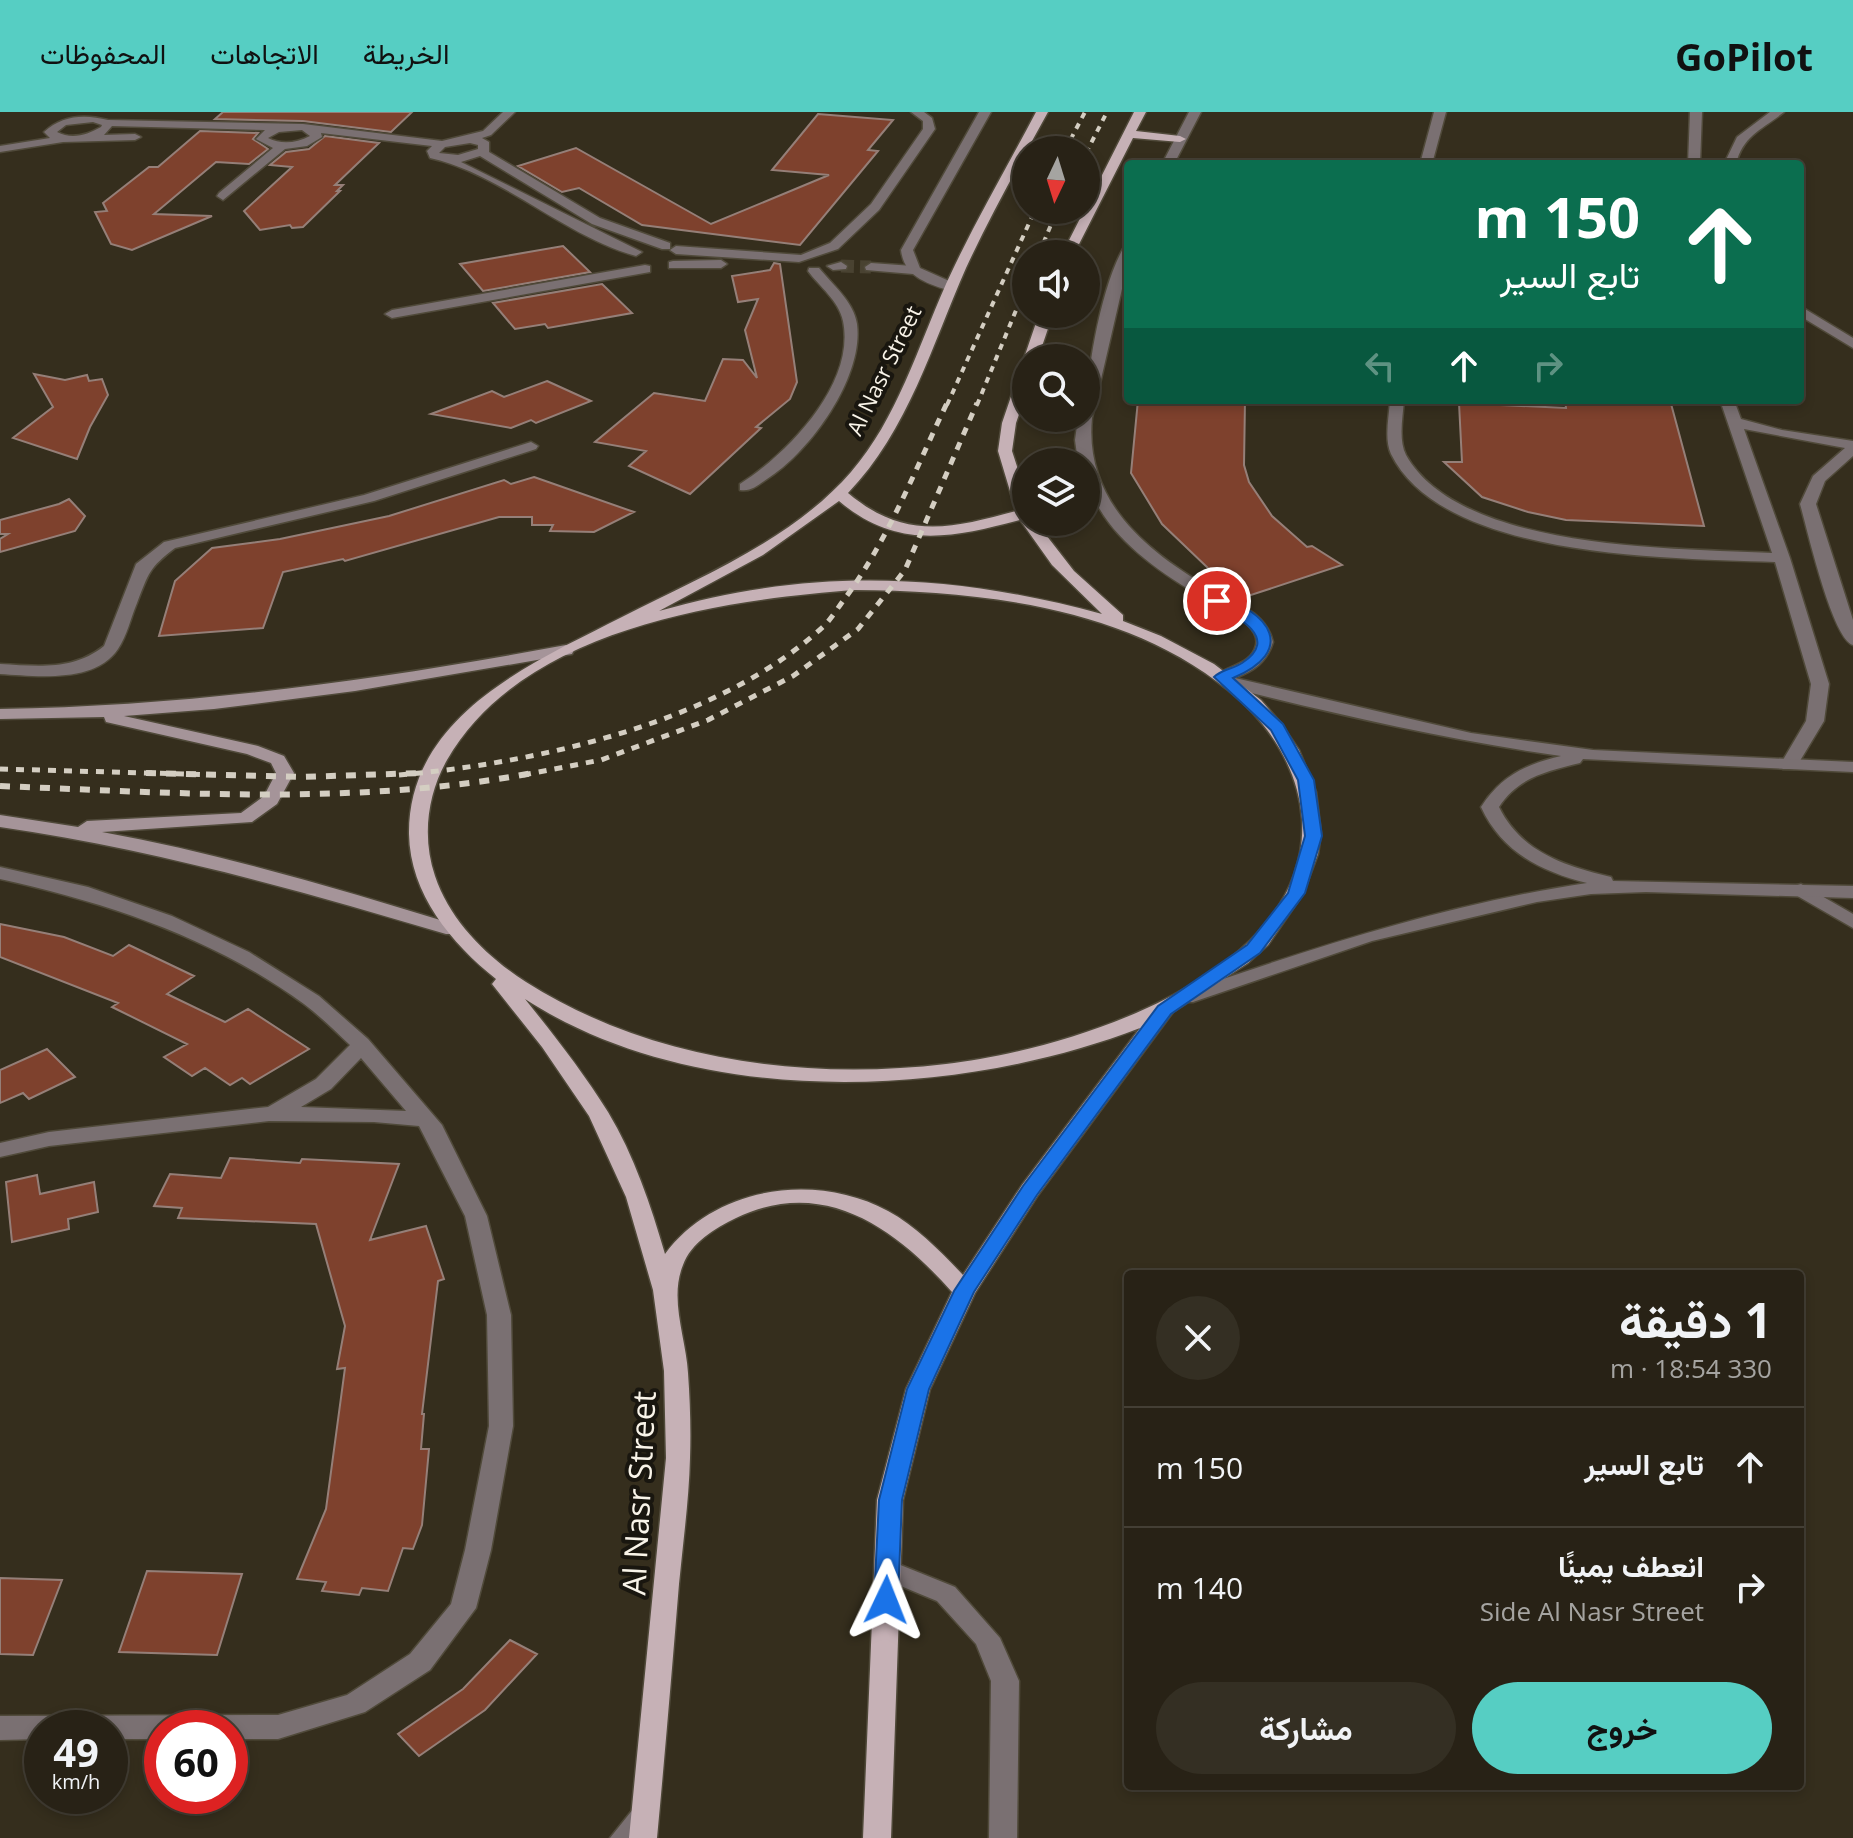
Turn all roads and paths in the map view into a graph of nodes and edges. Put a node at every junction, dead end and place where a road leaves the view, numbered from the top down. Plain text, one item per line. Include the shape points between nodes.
1 (509, 112) edge
2 (917, 112) edge
3 (985, 112) edge
4 (1042, 112) edge
5 (1140, 112) edge
6 (1195, 112) edge
7 (1440, 112) edge
8 (1696, 112) edge
9 (1778, 112) edge
10 (99, 117) edge
11 (299, 127) junction
12 (52, 128) junction
13 (490, 130) junction
14 (1127, 134) junction
15 (262, 137) junction
16 (64, 139) junction
17 (79, 139) junction
18 (1180, 139) junction
19 (0, 140) edge
20 (465, 140) junction
21 (306, 143) junction
22 (442, 144) junction
23 (282, 146) junction
24 (0, 149) edge
25 (484, 149) junction
26 (439, 158) junction
27 (1170, 160) edge
28 (1427, 160) edge
29 (1694, 160) edge
30 (1731, 160) edge
31 (223, 196) dead end
32 (1075, 240) edge
33 (671, 248) junction
34 (636, 252) junction
35 (1124, 258) edge
36 (799, 259) junction
37 (834, 259) junction
38 (764, 260) junction
39 (673, 265) junction
40 (871, 267) tunnel mouth
41 (645, 269) junction
42 (913, 270) junction
43 (814, 271) junction
44 (951, 287) junction
45 (1804, 313) edge
46 (392, 314) dead end
47 (1853, 344) edge
48 (1100, 354) edge
49 (1397, 404) edge
50 (1728, 404) edge
51 (1012, 414) edge
52 (1735, 422) junction
53 (531, 446) dead end
54 (1853, 447) edge
55 (1012, 473) edge
56 (745, 487) dead end
57 (840, 494) junction
58 (1100, 497) edge
59 (1012, 520) edge
60 (1038, 536) edge
61 (1782, 558) junction
62 (1130, 628) junction
63 (611, 630) junction
64 (1853, 640) edge
65 (566, 650) junction
66 (0, 669) edge
67 (1226, 679) junction
68 (90, 712) junction
69 (0, 714) edge
70 (1593, 755) junction
71 (1789, 765) junction
72 (1853, 767) edge
73 (0, 821) edge
74 (63, 829) junction
75 (0, 873) edge
76 (1646, 886) junction
77 (1801, 890) junction
78 (1853, 892) edge
79 (1853, 922) edge
80 (453, 930) junction
81 (485, 962) junction
82 (1175, 1004) junction
83 (361, 1044) junction
84 (269, 1114) junction
85 (426, 1120) junction
86 (0, 1150) edge
87 (665, 1290) junction
88 (964, 1291) junction
89 (888, 1570) junction
90 (0, 1728) edge
91 (644, 1827) edge
92 (624, 1838) edge
93 (877, 1838) edge
94 (1003, 1838) edge

1 - 13 street
2 - 37 street via 928,120 929,129
3 - 42 street via 907,250
4 - 44 main road, Al Nasr Street
5 - 14 main road
6 - 18 street
7 - 28 street
8 - 29 street
9 - 30 street via 1746,133 1732,149
10 - 11 street
10 - 12 street
10 - 17 street via 101,132
11 - 15 street
11 - 21 street via 317,134
11 - 22 street
12 - 16 street via 51,135
12 - 19 street
13 - 20 street
13 - 25 street via 493,138
14 - 18 main road
14 - 32 main road
15 - 17 street
15 - 23 street
16 - 17 street
16 - 24 street
18 - 27 street
20 - 22 street
20 - 25 street via 481,141
21 - 23 street
21 - 26 street via 342,142
22 - 26 street via 433,151
23 - 31 street
25 - 26 street via 470,157
25 - 33 street via 596,221
26 - 34 street via 485,175 599,240
33 - 34 street
33 - 38 street
33 - 39 street via 679,258
34 - 41 street via 633,262
35 - 48 street
36 - 37 street
36 - 38 street
36 - 43 street via 802,270
37 - 43 street
38 - 39 street
39 - 41 street
40 - 42 street
41 - 46 street
42 - 44 street
43 - 56 street via 850,323 841,377 830,400 781,462
44 - 57 main road, Al Nasr Street via 892,421
45 - 47 street
49 - 61 street via 1397,451 1407,470 1425,488 1485,520 1567,542
50 - 52 street
51 - 55 main road via 1005,451
52 - 54 street
52 - 61 street
53 - 66 street via 369,498 170,545 144,564 105,655 59,671
54 - 64 street via 1820,475 1808,504
57 - 59 main road via 870,520 889,528 941,533
57 - 63 main road, Al Nasr Street via 730,568
58 - 67 street via 1136,542 1258,626 1263,651
60 - 62 main road via 1088,597
61 - 71 street via 1820,684 1815,721
62 - 63 main road via 1061,606 987,592 863,584 755,592
62 - 67 main road
63 - 65 main road
65 - 68 main road via 303,694
65 - 80 main road via 491,698 439,758 425,791 418,825 421,860 432,895
67 - 70 street via 1456,735
67 - 82 main road via 1277,728 1306,780 1314,836 1296,893 1254,949
68 - 69 main road
68 - 74 main road via 252,750 278,760 285,773 267,805 245,818
70 - 71 street
70 - 76 street via 1551,762 1518,777 1495,797 1490,807 1495,821 1528,853 1552,866 1592,879
71 - 72 street
73 - 74 main road
74 - 80 main road via 247,870
75 - 83 street via 109,901 229,950 312,1000
76 - 77 street
76 - 82 street via 1591,888 1453,914 1366,937
77 - 78 street
77 - 79 street
80 - 81 main road
81 - 82 main road via 535,999 599,1029 673,1054 755,1069 828,1074 931,1072 1016,1060 1095,1039
81 - 87 main road, Al Nasr Street via 599,1115 637,1197
82 - 88 main road via 1030,1190
83 - 84 street via 342,1071 310,1095
83 - 85 street
84 - 85 street
84 - 86 street via 49,1139
85 - 90 street via 476,1216 499,1315 501,1426 463,1608 420,1662 355,1704 278,1727
87 - 88 main road via 673,1260 693,1234 724,1213 762,1200 804,1196 844,1201 880,1215 934,1258
87 - 91 main road, Al Nasr Street via 676,1371 678,1458
88 - 89 main road via 918,1389 890,1500
89 - 93 main road
89 - 94 street via 946,1594 987,1638 1005,1681
91 - 92 street

